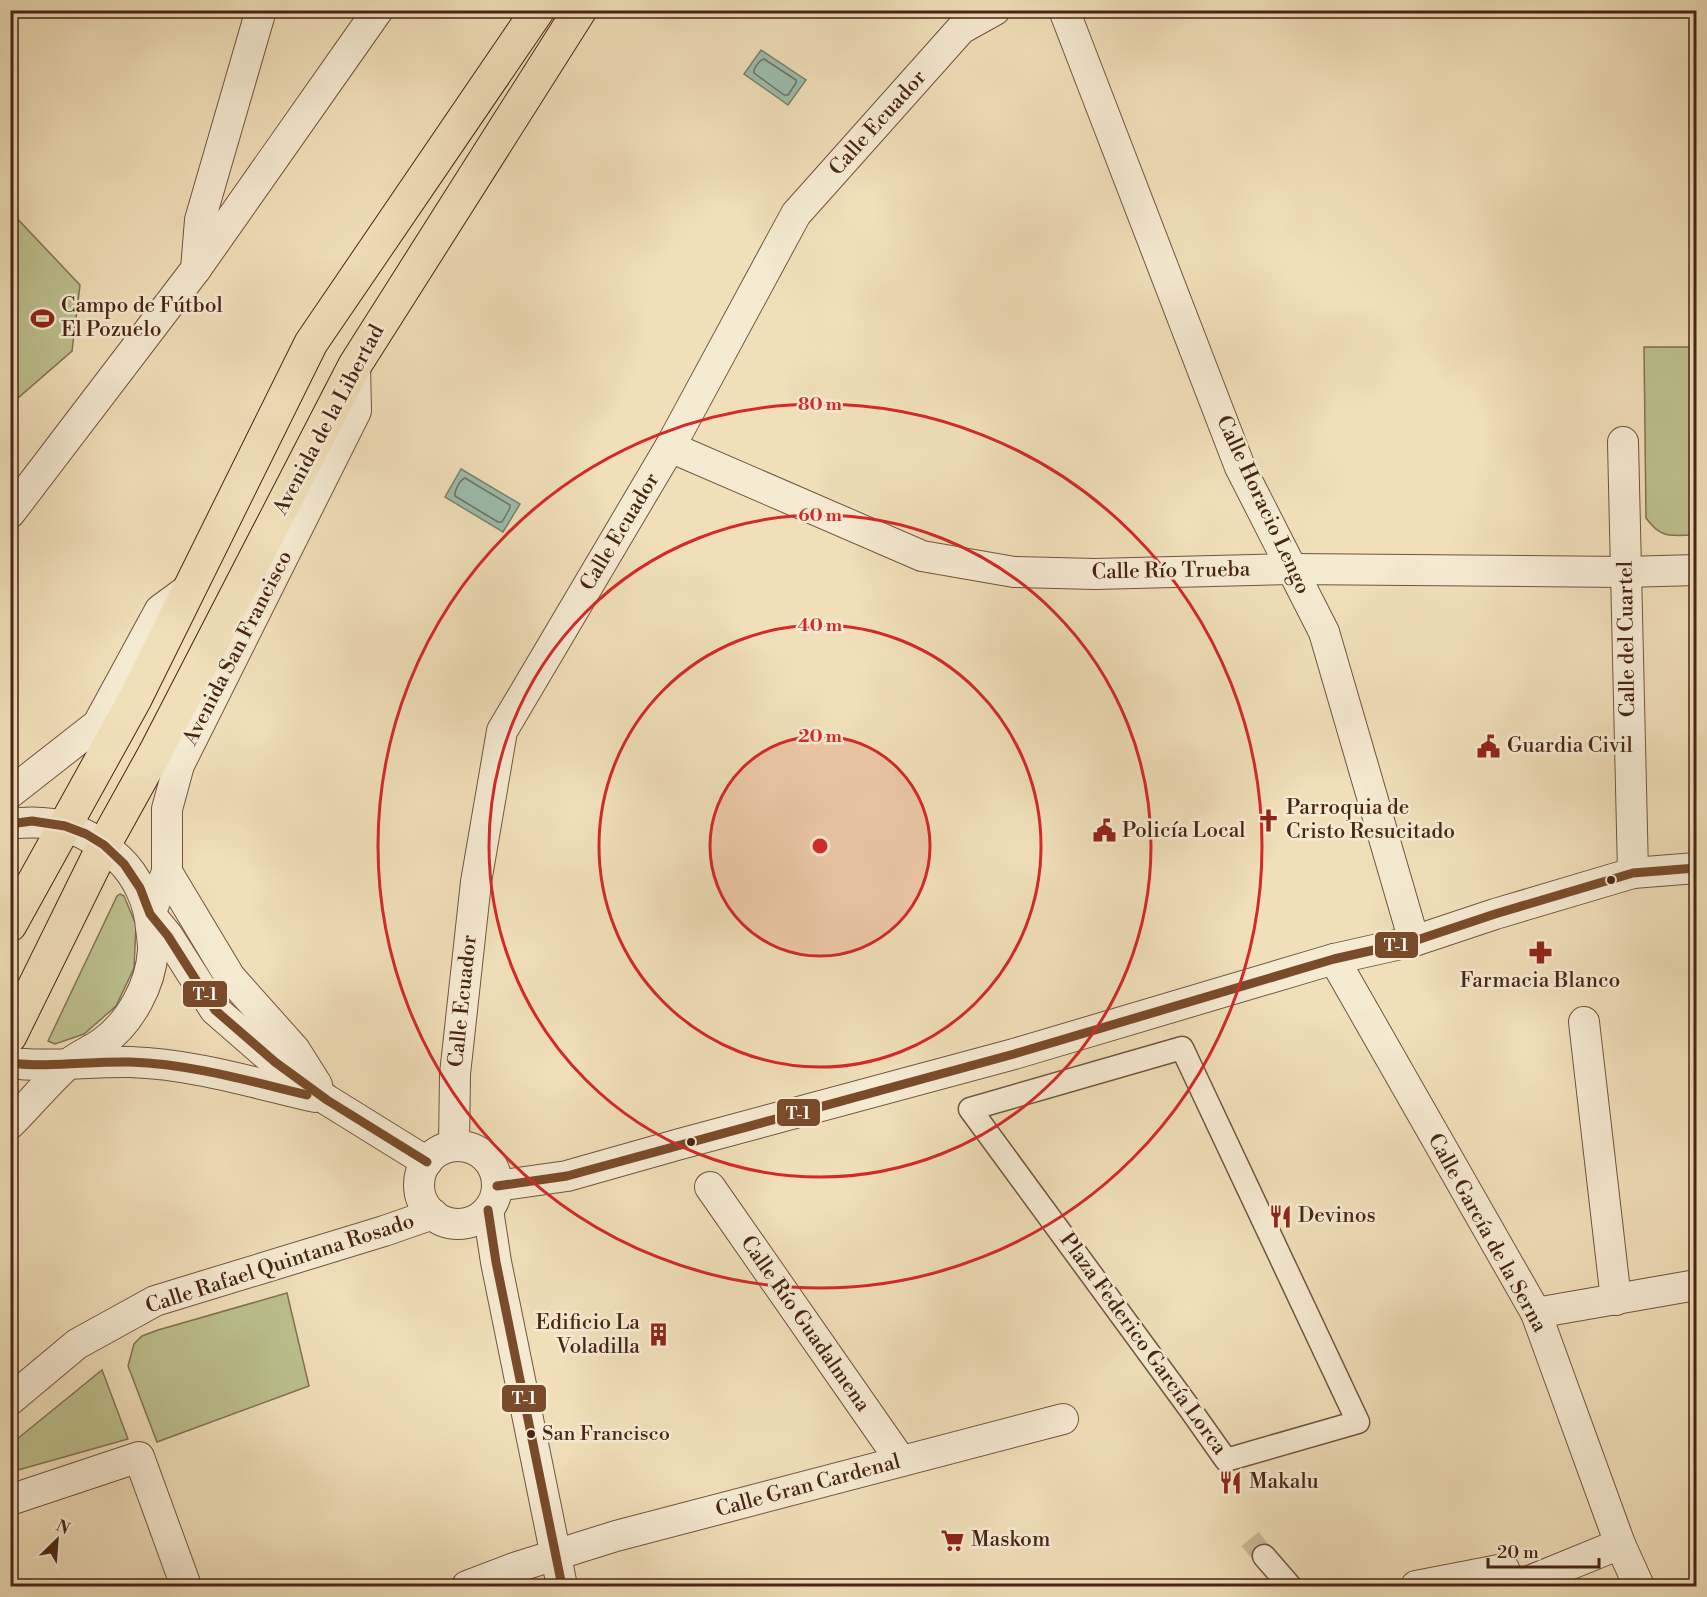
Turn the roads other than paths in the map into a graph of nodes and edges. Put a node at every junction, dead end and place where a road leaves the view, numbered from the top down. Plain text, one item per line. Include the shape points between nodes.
1 (261, 10) edge
2 (378, 10) edge
3 (538, 10) edge
4 (580, 10) edge
5 (995, 10) edge
6 (1064, 10) edge
7 (196, 268) junction
8 (355, 365) junction
9 (1623, 442) dead end
10 (670, 447) junction
11 (10, 513) edge
12 (1291, 568) junction
13 (1696, 570) edge
14 (1625, 572) junction
15 (189, 588) junction
16 (10, 793) edge
17 (10, 824) edge
18 (65, 826) junction
19 (104, 845) junction
20 (1696, 868) edge
21 (167, 872) junction
22 (1633, 873) junction
23 (150, 914) junction
24 (10, 925) edge
25 (1414, 940) junction
26 (1334, 959) junction
27 (1584, 1022) dead end
28 (10, 1036) edge
29 (1182, 1048) joint
30 (10, 1063) edge
31 (69, 1063) junction
32 (327, 1100) junction
33 (10, 1124) edge
34 (454, 1146) junction
35 (427, 1162) junction
36 (710, 1187) dead end
37 (493, 1198) junction
38 (433, 1214) junction
39 (1696, 1286) edge
40 (1617, 1300) junction
41 (1536, 1313) junction
42 (10, 1400) edge
43 (1063, 1419) dead end
44 (901, 1461) junction
45 (10, 1500) edge
46 (1620, 1544) junction
47 (555, 1554) junction
48 (1263, 1556) tunnel mouth
49 (186, 1587) edge
50 (467, 1587) edge
51 (562, 1587) edge
52 (1290, 1587) edge
53 (1416, 1587) edge
54 (1511, 1587) edge
55 (1517, 1587) edge
56 (1639, 1587) edge

1 - 7 street via 200,220
2 - 7 street
3 - 15 main road via 311,343
4 - 8 main road, Avenida de la Libertad
5 - 10 street, Calle Ecuador via 961,29 796,214
6 - 12 street, Calle Horacio Lengo via 1240,467
7 - 11 street
8 - 19 main road, Avenida de la Libertad
8 - 21 street, Avenida San Francisco via 356,411 179,765 167,809
9 - 14 street, Calle del Cuartel
10 - 12 street, Calle Río Trueba via 922,556 1014,572
10 - 34 street, Calle Ecuador via 502,731 475,894 454,1074
12 - 14 street, Calle Río Trueba
12 - 25 street, Calle Horacio Lengo via 1324,632
13 - 14 street, Calle Río Trueba
14 - 22 street, Calle del Cuartel
15 - 16 street via 160,610 98,724
15 - 18 main road via 135,699
17 - 18 street via 32,821
18 - 19 street
18 - 24 main road
19 - 23 street via 135,880
19 - 28 main road, Avenida de la Libertad
20 - 22 street
21 - 23 street, Avenida San Francisco
21 - 32 street via 230,977 295,1050
22 - 25 street
23 - 31 street via 153,950 146,986 129,1017 103,1042
23 - 32 street via 215,1010
25 - 26 street
26 - 37 street via 1014,1054
26 - 41 street, Calle García de la Serna
27 - 40 street
29 - 29 street, Plaza Federico García Lorca via 1358,1422 1226,1460 970,1109
30 - 31 street
31 - 32 street via 183,1066
31 - 33 street
32 - 35 street
34 - 35 street via 434,1154
34 - 37 street via 479,1152 489,1161 495,1173
35 - 38 street via 420,1192
36 - 44 street, Calle Río Guadalmena
37 - 38 street via 482,1216 471,1221 445,1221
37 - 47 street via 498,1274
38 - 42 street, Calle Rafael Quintana Rosado via 154,1301 77,1344
39 - 40 street
40 - 41 street
41 - 46 street, Calle García de la Serna
43 - 44 street, Calle Gran Cardenal
44 - 47 street, Calle Gran Cardenal
45 - 49 street via 139,1457
46 - 55 street
46 - 56 street, Calle García de la Serna
47 - 50 street, Calle Gran Cardenal
47 - 51 street
48 - 52 street
53 - 54 street via 1504,1569

